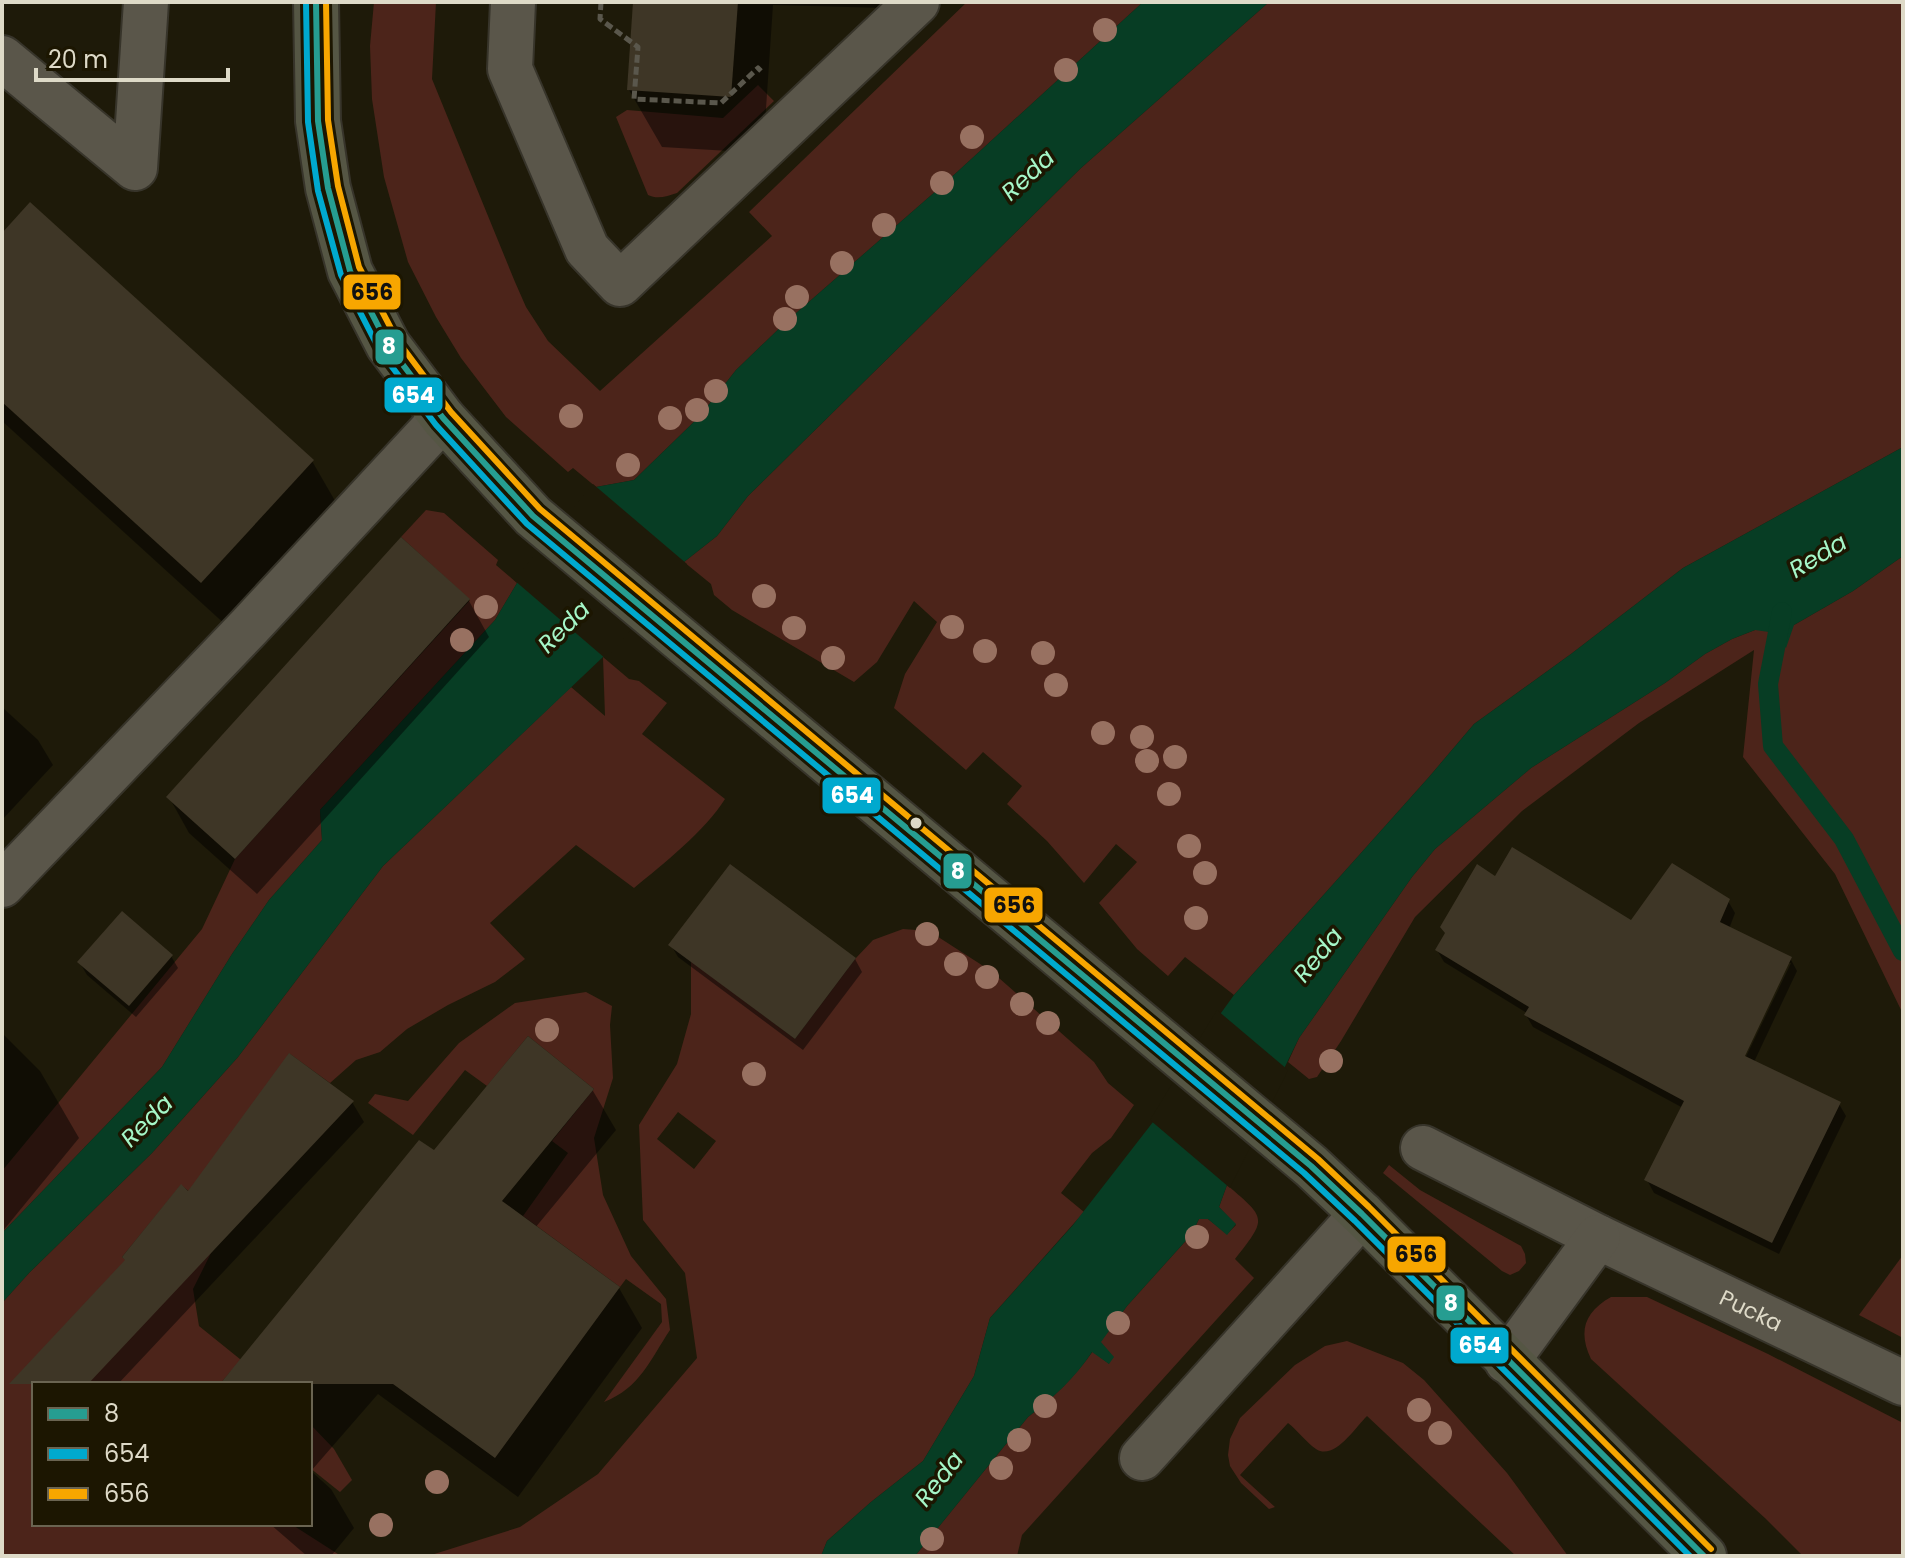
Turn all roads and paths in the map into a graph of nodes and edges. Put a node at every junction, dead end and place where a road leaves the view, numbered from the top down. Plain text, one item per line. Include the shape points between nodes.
1 (146, 2) edge
2 (316, 2) edge
3 (513, 2) edge
4 (601, 2) edge
5 (917, 2) edge
6 (2, 58) edge
7 (801, 112) junction
8 (443, 418) junction
9 (2, 885) edge
10 (1423, 1148) dead end
11 (1362, 1214) junction
12 (1598, 1237) junction
13 (1507, 1361) junction
14 (1903, 1383) edge
15 (1142, 1458) dead end
16 (1704, 1556) edge

1 - 6 lane via 135,168
2 - 8 main road via 318,121 328,188 350,271 388,345
3 - 7 lane via 510,69 587,249 620,284
4 - 7 path via 600,19 638,47 634,99 721,103 758,68
5 - 7 lane
8 - 9 lane
8 - 11 main road via 533,516
10 - 12 lane, Pucka
11 - 13 main road
11 - 15 lane
12 - 13 lane
12 - 14 lane, Pucka
13 - 16 main road

